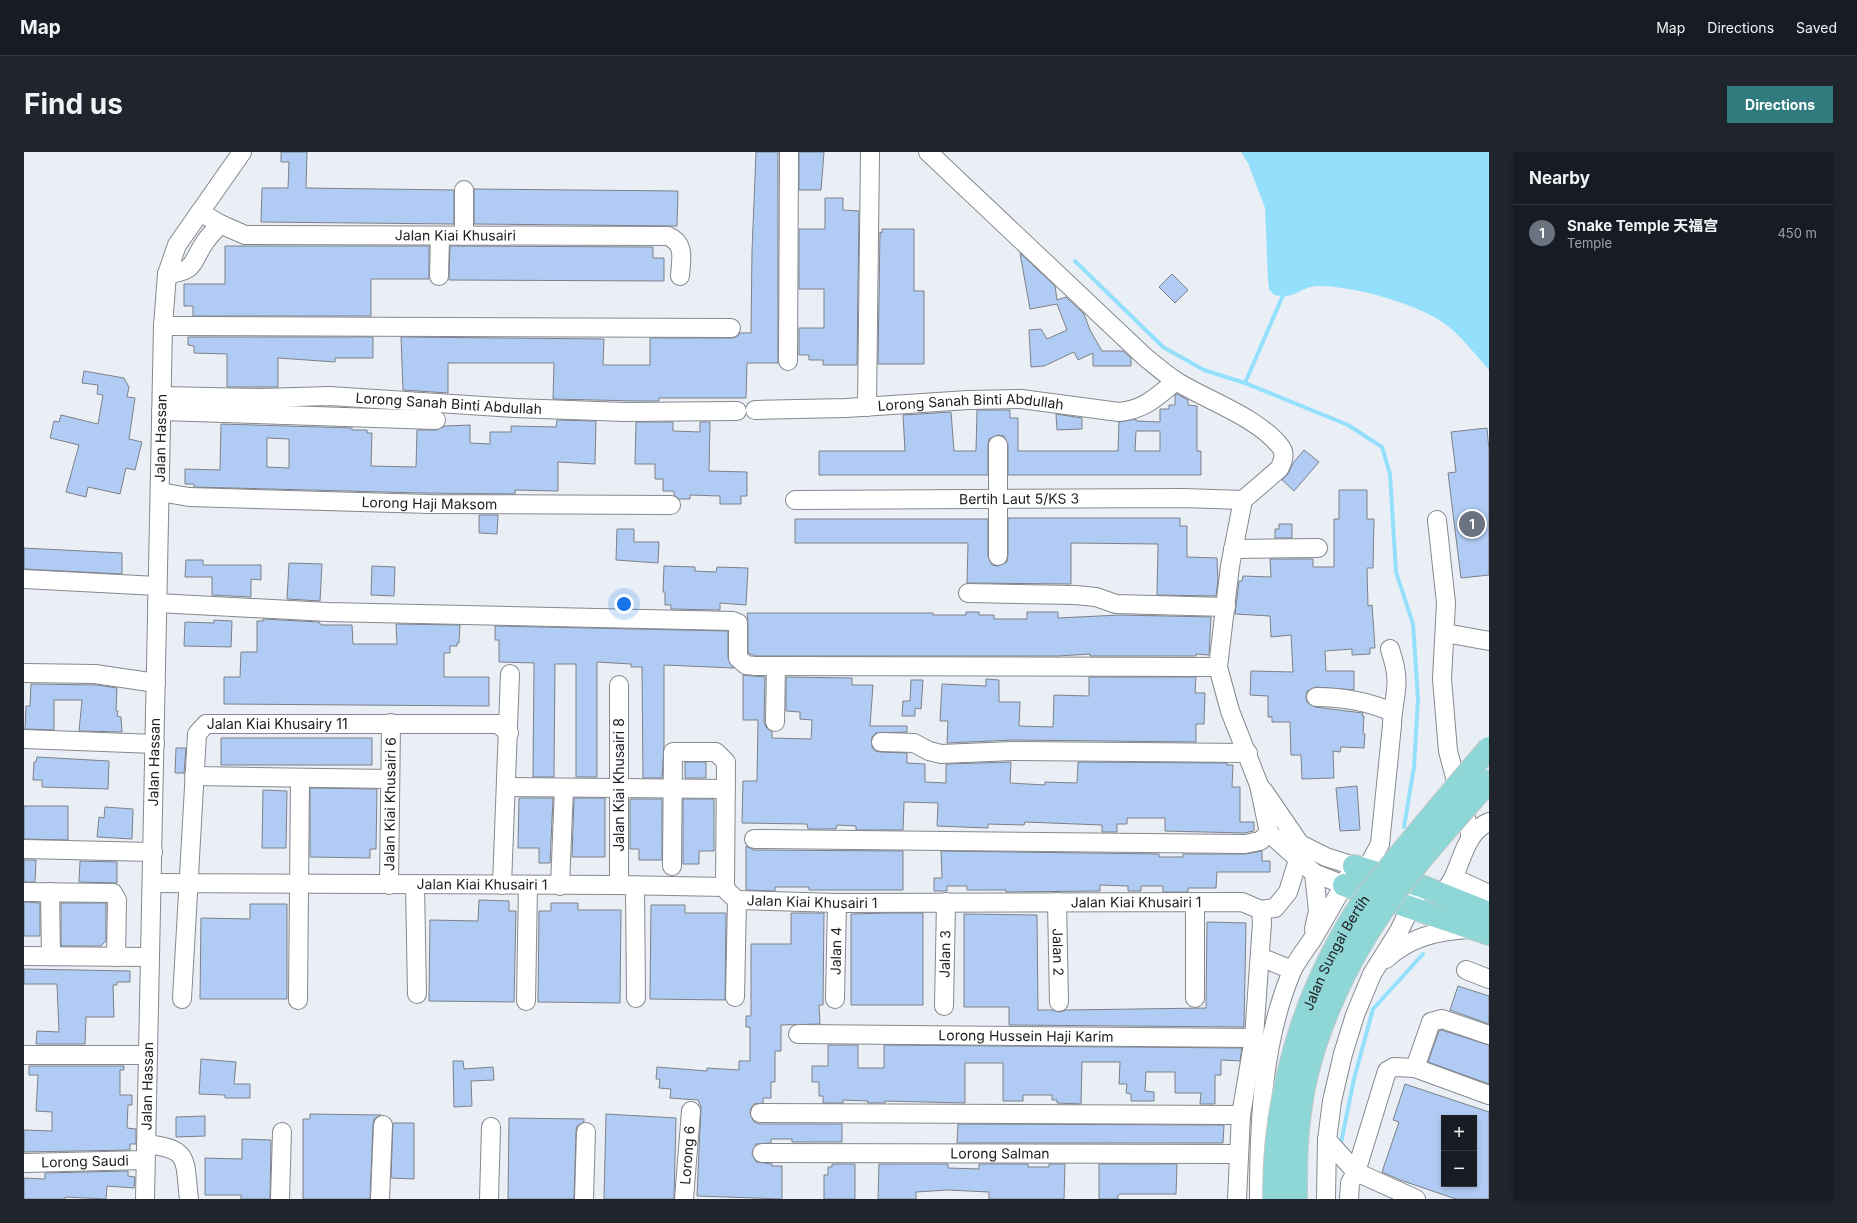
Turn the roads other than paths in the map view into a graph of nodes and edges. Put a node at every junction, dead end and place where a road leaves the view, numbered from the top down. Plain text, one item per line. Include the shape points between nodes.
1 (242, 152) edge
2 (789, 152) edge
3 (870, 152) edge
4 (928, 152) edge
5 (464, 190) dead end
6 (200, 212) junction
7 (220, 224) junction
8 (440, 236) junction
9 (464, 236) junction
10 (167, 274) junction
11 (439, 276) dead end
12 (680, 276) dead end
13 (163, 326) junction
14 (731, 328) dead end
15 (788, 361) dead end
16 (1176, 381) junction
17 (170, 400) junction
18 (867, 407) junction
19 (737, 410) dead end
20 (755, 410) dead end
21 (436, 420) dead end
22 (998, 444) dead end
23 (173, 495) junction
24 (998, 499) junction
25 (795, 500) dead end
26 (1243, 500) junction
27 (671, 505) dead end
28 (1437, 520) dead end
29 (1318, 548) dead end
30 (1233, 549) junction
31 (998, 556) dead end
32 (24, 579) edge
33 (968, 593) dead end
34 (168, 599) junction
35 (1226, 607) junction
36 (1445, 633) junction
37 (1489, 641) edge
38 (1390, 648) dead end
39 (776, 666) junction
40 (1218, 667) junction
41 (24, 673) edge
42 (510, 674) dead end
43 (156, 683) junction
44 (618, 685) dead end
45 (1316, 697) dead end
46 (1392, 712) junction
47 (774, 722) dead end
48 (391, 723) junction
49 (509, 733) junction
50 (24, 739) edge
51 (881, 742) dead end
52 (155, 744) junction
53 (1489, 748) edge
54 (1248, 753) junction
55 (194, 776) junction
56 (300, 778) junction
57 (390, 780) junction
58 (1489, 781) edge
59 (1259, 785) junction
60 (506, 787) junction
61 (564, 788) junction
62 (618, 788) junction
63 (672, 788) junction
64 (726, 789) junction
65 (1489, 822) edge
66 (1269, 833) junction
67 (1471, 837) junction
68 (754, 839) dead end
69 (24, 849) edge
70 (153, 852) junction
71 (1298, 860) junction
72 (672, 866) dead end
73 (1360, 868) junction
74 (1314, 872) junction
75 (152, 883) junction
76 (188, 884) junction
77 (300, 884) junction
78 (389, 885) junction
79 (415, 885) junction
80 (502, 885) junction
81 (627, 885) junction
82 (1344, 885) junction
83 (528, 886) junction
84 (560, 886) junction
85 (1420, 886) junction
86 (1448, 886) junction
87 (725, 887) junction
88 (24, 892) edge
89 (50, 892) junction
90 (1489, 894) edge
91 (737, 900) junction
92 (946, 902) junction
93 (1057, 902) junction
94 (1195, 902) junction
95 (837, 903) junction
96 (1409, 908) junction
97 (1261, 910) junction
98 (1489, 913) edge
99 (1481, 932) edge
100 (1311, 942) junction
101 (24, 956) edge
102 (51, 956) junction
103 (116, 957) junction
104 (150, 957) junction
105 (1260, 957) junction
106 (1292, 970) junction
107 (1466, 970) dead end
108 (1372, 974) junction
109 (1489, 979) edge
110 (417, 994) dead end
111 (735, 997) dead end
112 (636, 998) dead end
113 (1195, 998) dead end
114 (182, 999) dead end
115 (835, 999) dead end
116 (298, 1000) dead end
117 (526, 1001) dead end
118 (1059, 1002) dead end
119 (944, 1006) dead end
120 (798, 1034) dead end
121 (1489, 1035) edge
122 (1254, 1038) junction
123 (24, 1055) edge
124 (148, 1055) junction
125 (1416, 1068) junction
126 (1489, 1095) edge
127 (691, 1110) dead end
128 (760, 1113) dead end
129 (1241, 1115) junction
130 (383, 1125) dead end
131 (491, 1127) dead end
132 (282, 1132) dead end
133 (586, 1132) dead end
134 (1327, 1140) junction
135 (146, 1152) junction
136 (762, 1154) dead end
137 (1239, 1154) junction
138 (24, 1163) edge
139 (1356, 1172) junction
140 (145, 1199) edge
141 (189, 1199) edge
142 (280, 1199) edge
143 (380, 1199) edge
144 (489, 1199) edge
145 (584, 1199) edge
146 (684, 1199) edge
147 (1237, 1199) edge
148 (1259, 1199) edge
149 (1274, 1199) edge
150 (1296, 1199) edge
151 (1326, 1199) edge
152 (1349, 1199) edge
153 (1416, 1199) edge

1 - 6 street, Jalan Hassan
2 - 15 street
3 - 18 street
4 - 16 street via 1145,357
5 - 9 street
6 - 7 street, Jalan Kiai Khusairi
6 - 10 street, Jalan Hassan via 177,244
7 - 8 street, Jalan Kiai Khusairi via 245,235
7 - 10 street via 205,242 194,263 182,272
8 - 9 street, Jalan Kiai Khusairi
8 - 11 street
9 - 12 street, Jalan Kiai Khusairi via 668,236 676,240 681,247
10 - 13 street, Jalan Hassan
13 - 14 street
13 - 17 street, Jalan Hassan
16 - 18 street, Lorong Sanah Binti Abdullah via 1148,403 1135,410 1119,412 1021,399
16 - 26 street via 1241,416 1268,434 1281,447 1284,456 1279,469
17 - 19 street, Lorong Sanah Binti Abdullah via 330,396 554,410
17 - 21 street
17 - 23 street, Jalan Hassan
18 - 20 street, Lorong Sanah Binti Abdullah
22 - 24 street
23 - 27 street, Lorong Haji Maksom via 430,504
23 - 34 street, Jalan Hassan
24 - 25 street, Bertih Laut 5/KS 3
24 - 26 street, Bertih Laut 5/KS 3
24 - 31 street
26 - 30 street
28 - 36 street via 1446,603
29 - 30 street
30 - 35 street
32 - 34 street
33 - 35 street via 1075,595 1096,597 1116,604
34 - 39 street via 328,612 727,620 738,623 738,658 741,662 746,665
34 - 43 street, Jalan Hassan
35 - 40 street
36 - 37 street
36 - 67 street via 1442,679 1448,751
38 - 46 street via 1396,669
39 - 40 street
39 - 47 street
40 - 54 street via 1230,711
41 - 43 street via 95,674
42 - 49 street
43 - 52 street, Jalan Hassan
44 - 62 street, Jalan Kiai Khusairi 8
45 - 46 street via 1341,698 1379,706
46 - 73 street via 1380,844
48 - 49 street, Jalan Kiai Khusairy 11 via 498,724
48 - 55 street, Jalan Kiai Khusairy 11 via 206,724 197,734
48 - 57 street, Jalan Kiai Khusairi 6
49 - 60 street
50 - 52 street
51 - 54 street via 914,743 941,754 1013,751
52 - 70 street, Jalan Hassan
53 - 149 main road, Jalan Sungai Bertih, bridge via 1402,851 1360,906 1329,957 1309,1004 1290,1064 1276,1143
54 - 59 street
55 - 56 street
55 - 76 street, Jalan Kiai Khusairy 11
56 - 57 street
56 - 77 street
57 - 78 street, Jalan Kiai Khusairi 6
58 - 150 main road, Jalan Sungai Bertih, bridge via 1416,865 1380,914 1328,1011 1309,1068 1301,1104 1296,1144
59 - 66 street
59 - 73 street via 1300,844 1326,857
60 - 61 street
60 - 80 street
61 - 62 street
61 - 84 street
62 - 63 street
62 - 81 street, Jalan Kiai Khusairi 8
63 - 64 street
63 - 64 street via 673,752 716,752 726,762
63 - 72 street
64 - 87 street
65 - 67 street
66 - 68 street via 1260,841 1245,844
66 - 71 street
67 - 86 street
69 - 70 street
70 - 75 street, Jalan Hassan
71 - 74 street
71 - 97 street via 1288,892 1275,908
73 - 82 street
73 - 85 main road
74 - 82 street
74 - 100 street via 1318,911
75 - 76 street, Jalan Kiai Khusairi 1
75 - 104 street, Jalan Hassan
76 - 77 street, Jalan Kiai Khusairi 1
76 - 114 street, Jalan Kiai Khusairy 11
77 - 78 street, Jalan Kiai Khusairi 1
77 - 116 street
78 - 79 street, Jalan Kiai Khusairi 1
79 - 80 street, Jalan Kiai Khusairi 1
79 - 110 street
80 - 83 street, Jalan Kiai Khusairi 1
81 - 84 street, Jalan Kiai Khusairi 1
81 - 87 street, Jalan Kiai Khusairi 1
81 - 112 street, Jalan Kiai Khusairi 8
82 - 96 main road
82 - 100 street
83 - 84 street, Jalan Kiai Khusairi 1
83 - 117 street
85 - 86 main road
85 - 96 street
86 - 90 street
86 - 98 main road
87 - 91 street, Jalan Kiai Khusairi 1
88 - 89 street
89 - 102 street
89 - 103 street via 113,893 117,900
91 - 95 street, Jalan Kiai Khusairi 1
91 - 111 street
92 - 93 street, Jalan Kiai Khusairi 1
92 - 95 street, Jalan Kiai Khusairi 1
92 - 119 street, Jalan 3
93 - 94 street, Jalan Kiai Khusairi 1
93 - 118 street, Jalan 2
94 - 97 street, Jalan Kiai Khusairi 1 via 1242,902
94 - 113 street
95 - 115 street, Jalan 4
96 - 99 main road
96 - 108 street via 1399,930
97 - 105 street
99 - 108 street via 1442,931 1415,939 1397,948
100 - 106 street
101 - 102 street
102 - 103 street
103 - 104 street
104 - 124 street, Jalan Hassan
105 - 106 street
105 - 122 street
106 - 148 street via 1272,1033 1263,1098
107 - 109 street
108 - 134 street via 1355,1015 1343,1054 1332,1101
120 - 122 street, Lorong Hussein Haji Karim
121 - 125 street via 1436,1019 1431,1022
122 - 129 street
123 - 124 street
124 - 135 street, Jalan Hassan
125 - 126 street
125 - 139 street via 1394,1067 1387,1072
127 - 146 street, Lorong 6
128 - 129 street
129 - 137 street
130 - 143 street
131 - 144 street
132 - 142 street
133 - 145 street
134 - 139 street
134 - 151 street
135 - 138 street, Lorong Saudi
135 - 140 street, Jalan Hassan
135 - 141 street, Lorong Saudi via 165,1146 176,1149 184,1160
136 - 137 street, Lorong Salman
137 - 147 street
139 - 152 street via 1350,1183
139 - 153 street

